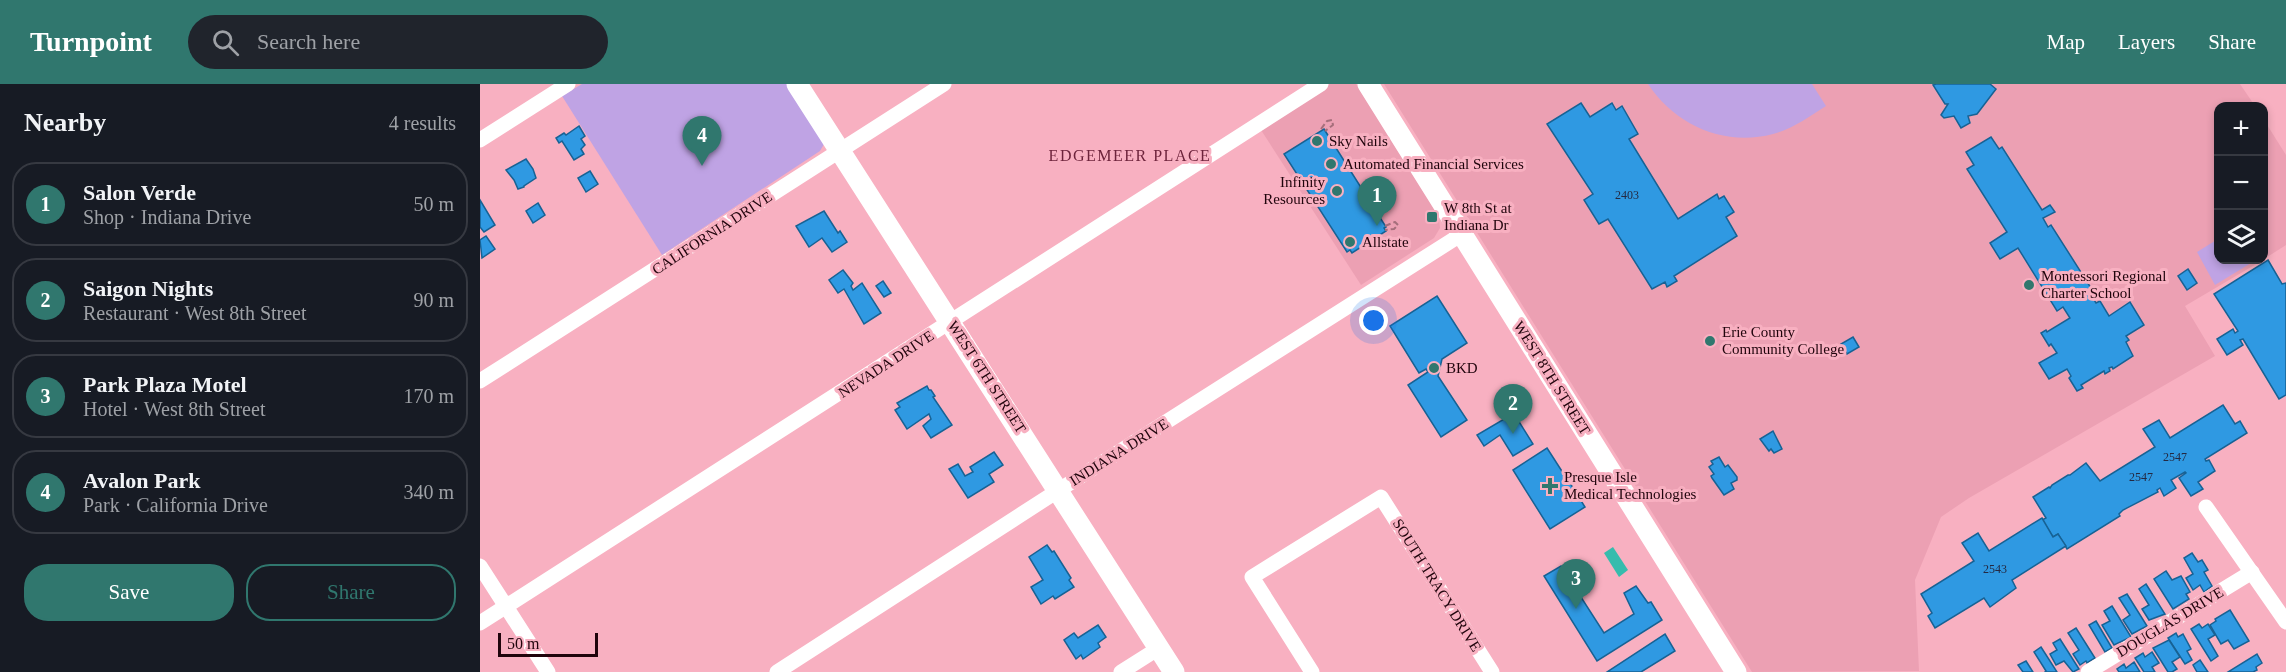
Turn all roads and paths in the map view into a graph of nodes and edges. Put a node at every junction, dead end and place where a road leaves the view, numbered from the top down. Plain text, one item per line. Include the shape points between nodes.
1 (568, 84) edge
2 (797, 84) edge
3 (944, 84) edge
4 (1321, 84) edge
5 (1368, 84) edge
6 (1321, 129) dead end
7 (1325, 131) dead end
8 (480, 140) edge
9 (840, 151) junction
10 (1462, 234) junction
11 (951, 322) junction
12 (480, 381) edge
13 (1059, 489) junction
14 (2206, 507) dead end
15 (480, 566) edge
16 (2252, 572) junction
17 (506, 607) junction
18 (2286, 622) edge
19 (480, 623) edge
20 (1159, 648) junction
21 (548, 672) edge
22 (777, 672) edge
23 (1121, 672) edge
24 (1174, 672) edge
25 (1312, 672) edge
26 (1492, 672) edge
27 (1736, 672) edge
28 (2088, 672) edge

1 - 8 street
2 - 9 street, WEST 6TH STREET
3 - 9 street, CALIFORNIA DRIVE
4 - 11 street, NEVADA DRIVE
5 - 10 street, WEST 8TH STREET
6 - 7 path via 1332,120
9 - 11 street, WEST 6TH STREET
9 - 12 street, CALIFORNIA DRIVE
10 - 13 street, INDIANA DRIVE
10 - 27 street, WEST 8TH STREET
11 - 13 street, WEST 6TH STREET
11 - 17 street, NEVADA DRIVE
13 - 20 street, WEST 6TH STREET
13 - 22 street, INDIANA DRIVE
14 - 16 street
15 - 17 street
16 - 18 street
16 - 28 street, DOUGLAS DRIVE
17 - 19 street, NEVADA DRIVE
17 - 21 street
20 - 23 street
20 - 24 street, WEST 6TH STREET
25 - 26 street, SOUTH TRACY DRIVE via 1252,577 1381,498

